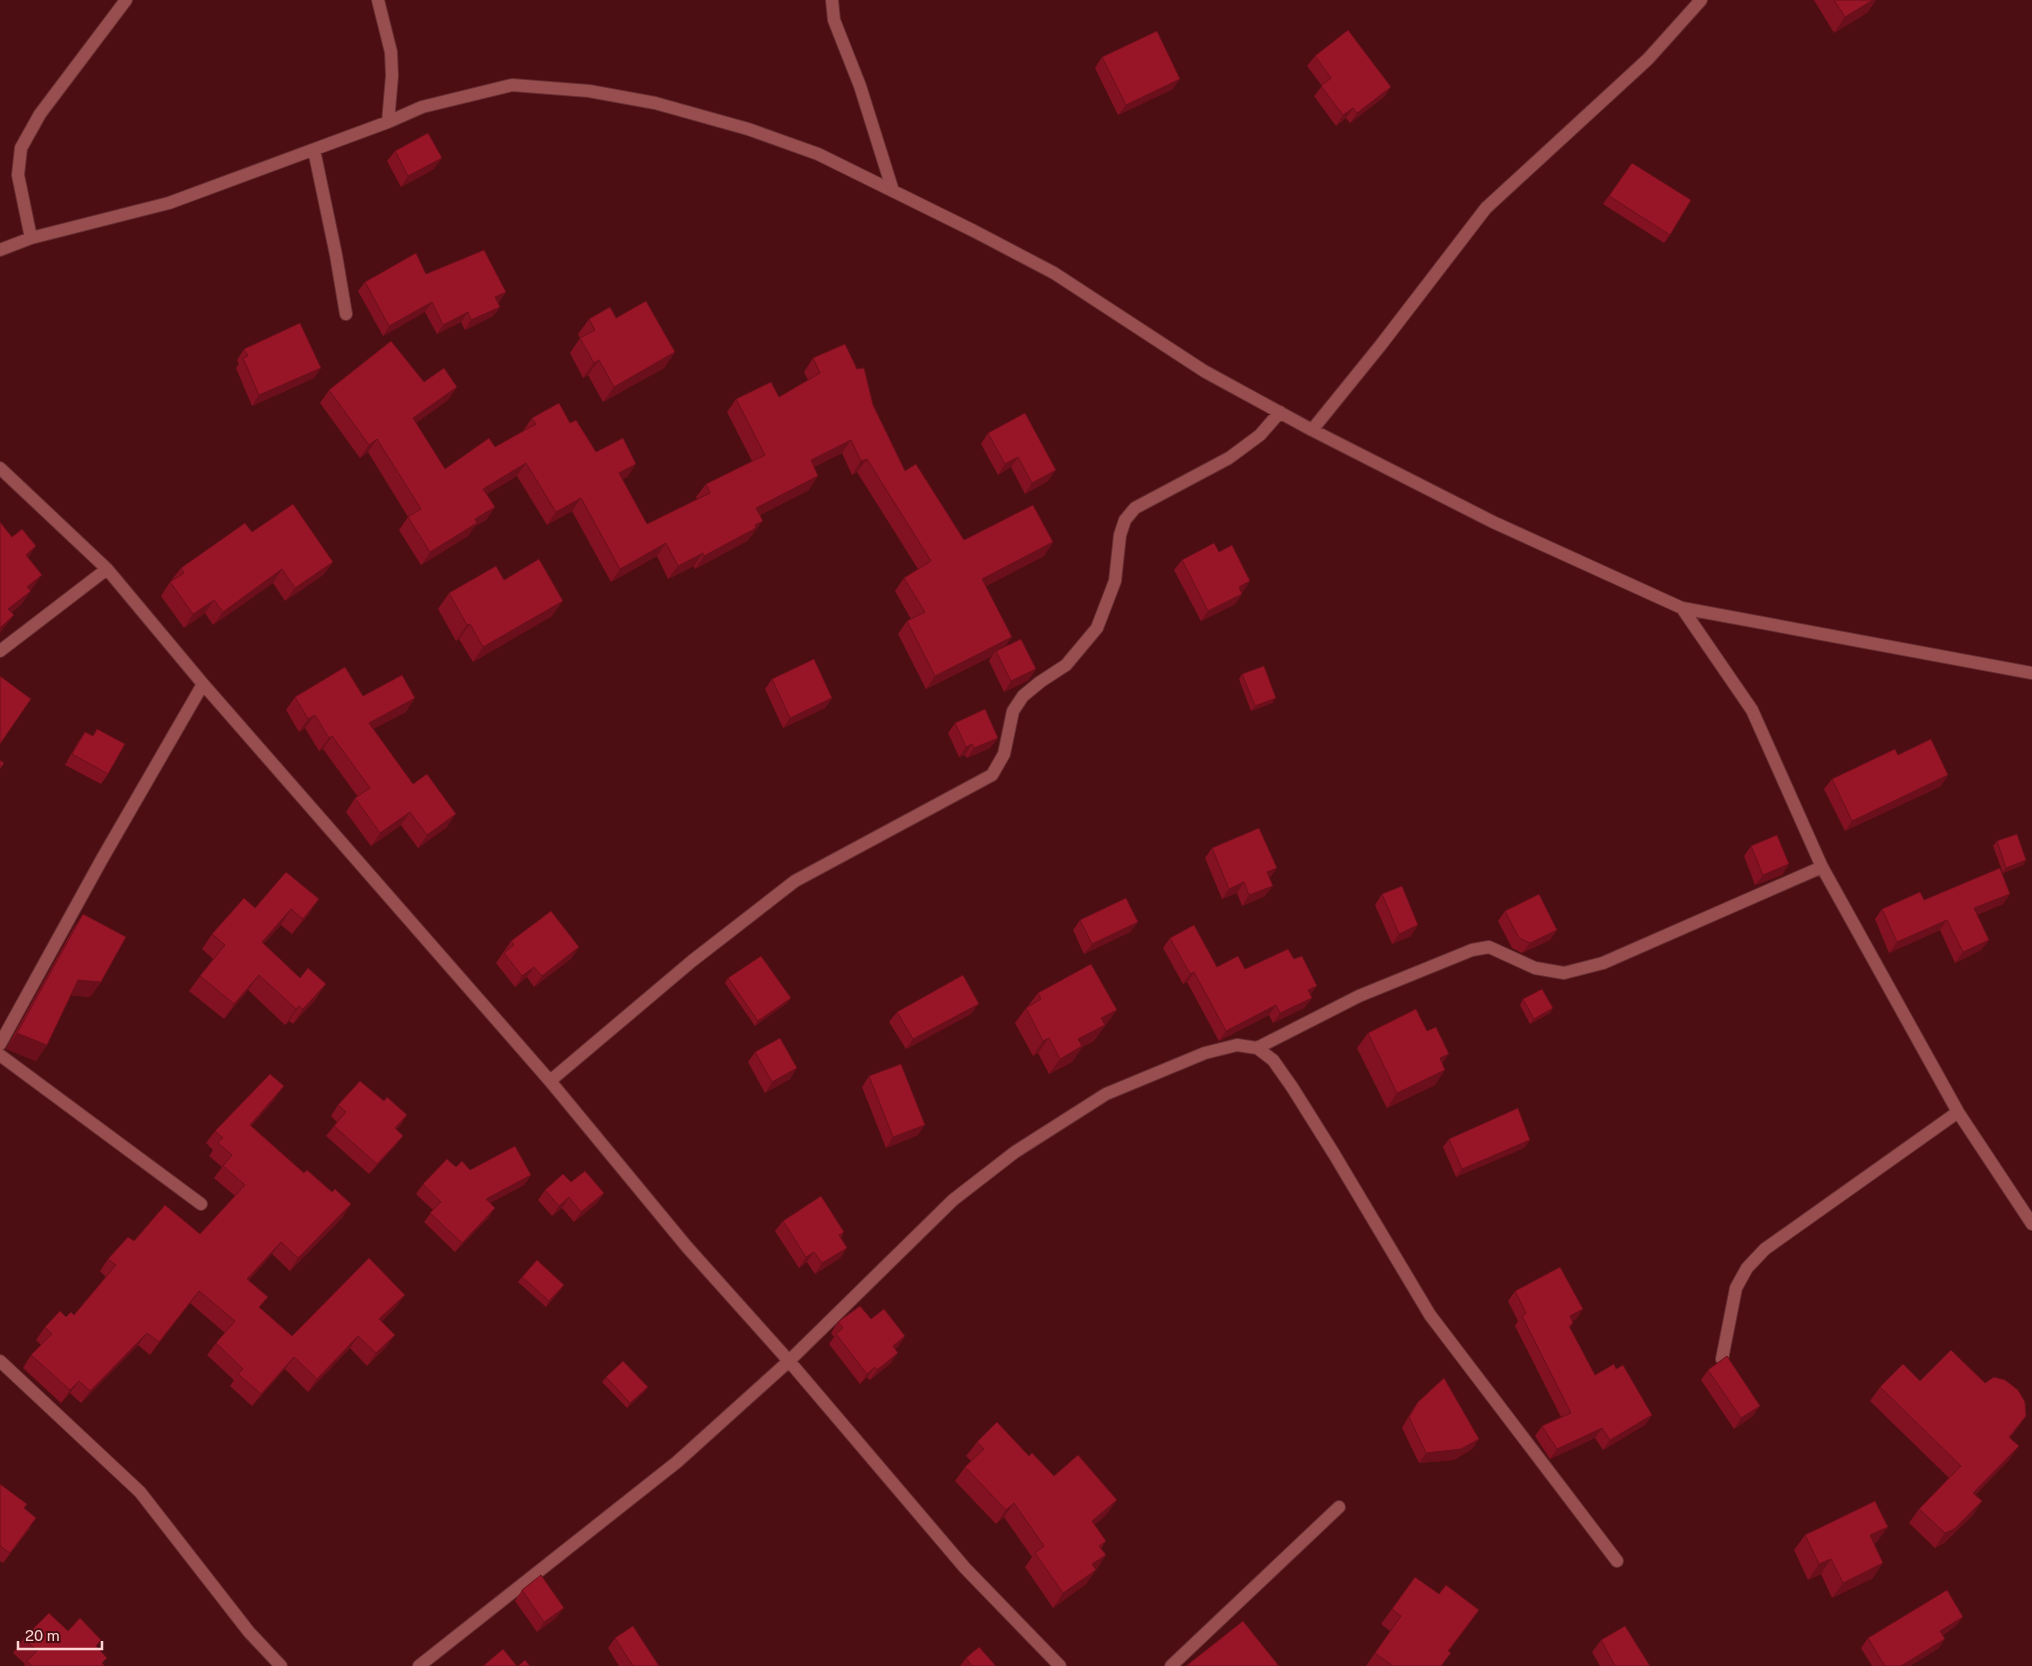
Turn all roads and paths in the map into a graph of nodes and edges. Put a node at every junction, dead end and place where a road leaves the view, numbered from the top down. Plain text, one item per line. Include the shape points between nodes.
1 (126, 0) edge
2 (378, 0) edge
3 (832, 0) edge
4 (1701, 0) edge
5 (388, 122) junction
6 (314, 150) junction
7 (893, 191) junction
8 (31, 238) junction
9 (0, 250) edge
10 (346, 314) dead end
11 (1280, 412) junction
12 (1312, 430) junction
13 (0, 468) edge
14 (107, 569) junction
15 (1682, 608) junction
16 (0, 651) edge
17 (2032, 673) edge
18 (203, 684) junction
19 (1822, 867) junction
20 (0, 1044) edge
21 (1257, 1048) junction
22 (0, 1055) edge
23 (550, 1081) junction
24 (1958, 1112) junction
25 (202, 1204) dead end
26 (2032, 1224) edge
27 (1722, 1358) edge
28 (789, 1360) junction
29 (0, 1362) edge
30 (1339, 1507) dead end
31 (1617, 1561) dead end
32 (281, 1666) edge
33 (419, 1666) edge
34 (1060, 1666) edge
35 (1171, 1666) edge

1 - 8 street via 40,114 21,148 18,175
2 - 5 street via 391,52
3 - 7 street via 834,20 860,86
4 - 12 street via 1648,59 1486,208
5 - 6 street
5 - 7 street via 422,107 512,85 589,91 655,103 748,129 818,154
6 - 8 street via 169,203
6 - 10 street
7 - 11 street via 1054,273 1204,371
8 - 9 street
11 - 12 street
11 - 23 street via 1260,435 1229,458 1135,508 1125,520 1120,535 1115,581 1097,628 1066,665 1023,696 1013,711 1004,754 992,774 795,881 692,961
12 - 15 street via 1493,522
13 - 14 street
14 - 16 street
14 - 18 street
15 - 17 street
15 - 19 street via 1752,710
18 - 20 street
18 - 23 street
19 - 21 street via 1603,963 1564,974 1535,968 1489,947 1472,950 1359,996
19 - 24 street
21 - 28 street via 1237,1046 1205,1053 1156,1072 1106,1094 1015,1152 953,1200
21 - 31 street via 1273,1060 1292,1087 1430,1315
22 - 25 street
23 - 28 street via 687,1247
24 - 26 street
24 - 27 street via 1800,1224 1746,1268 1736,1288
28 - 33 street via 677,1462
28 - 34 street via 965,1568
29 - 32 street via 140,1492 249,1632
30 - 35 street

